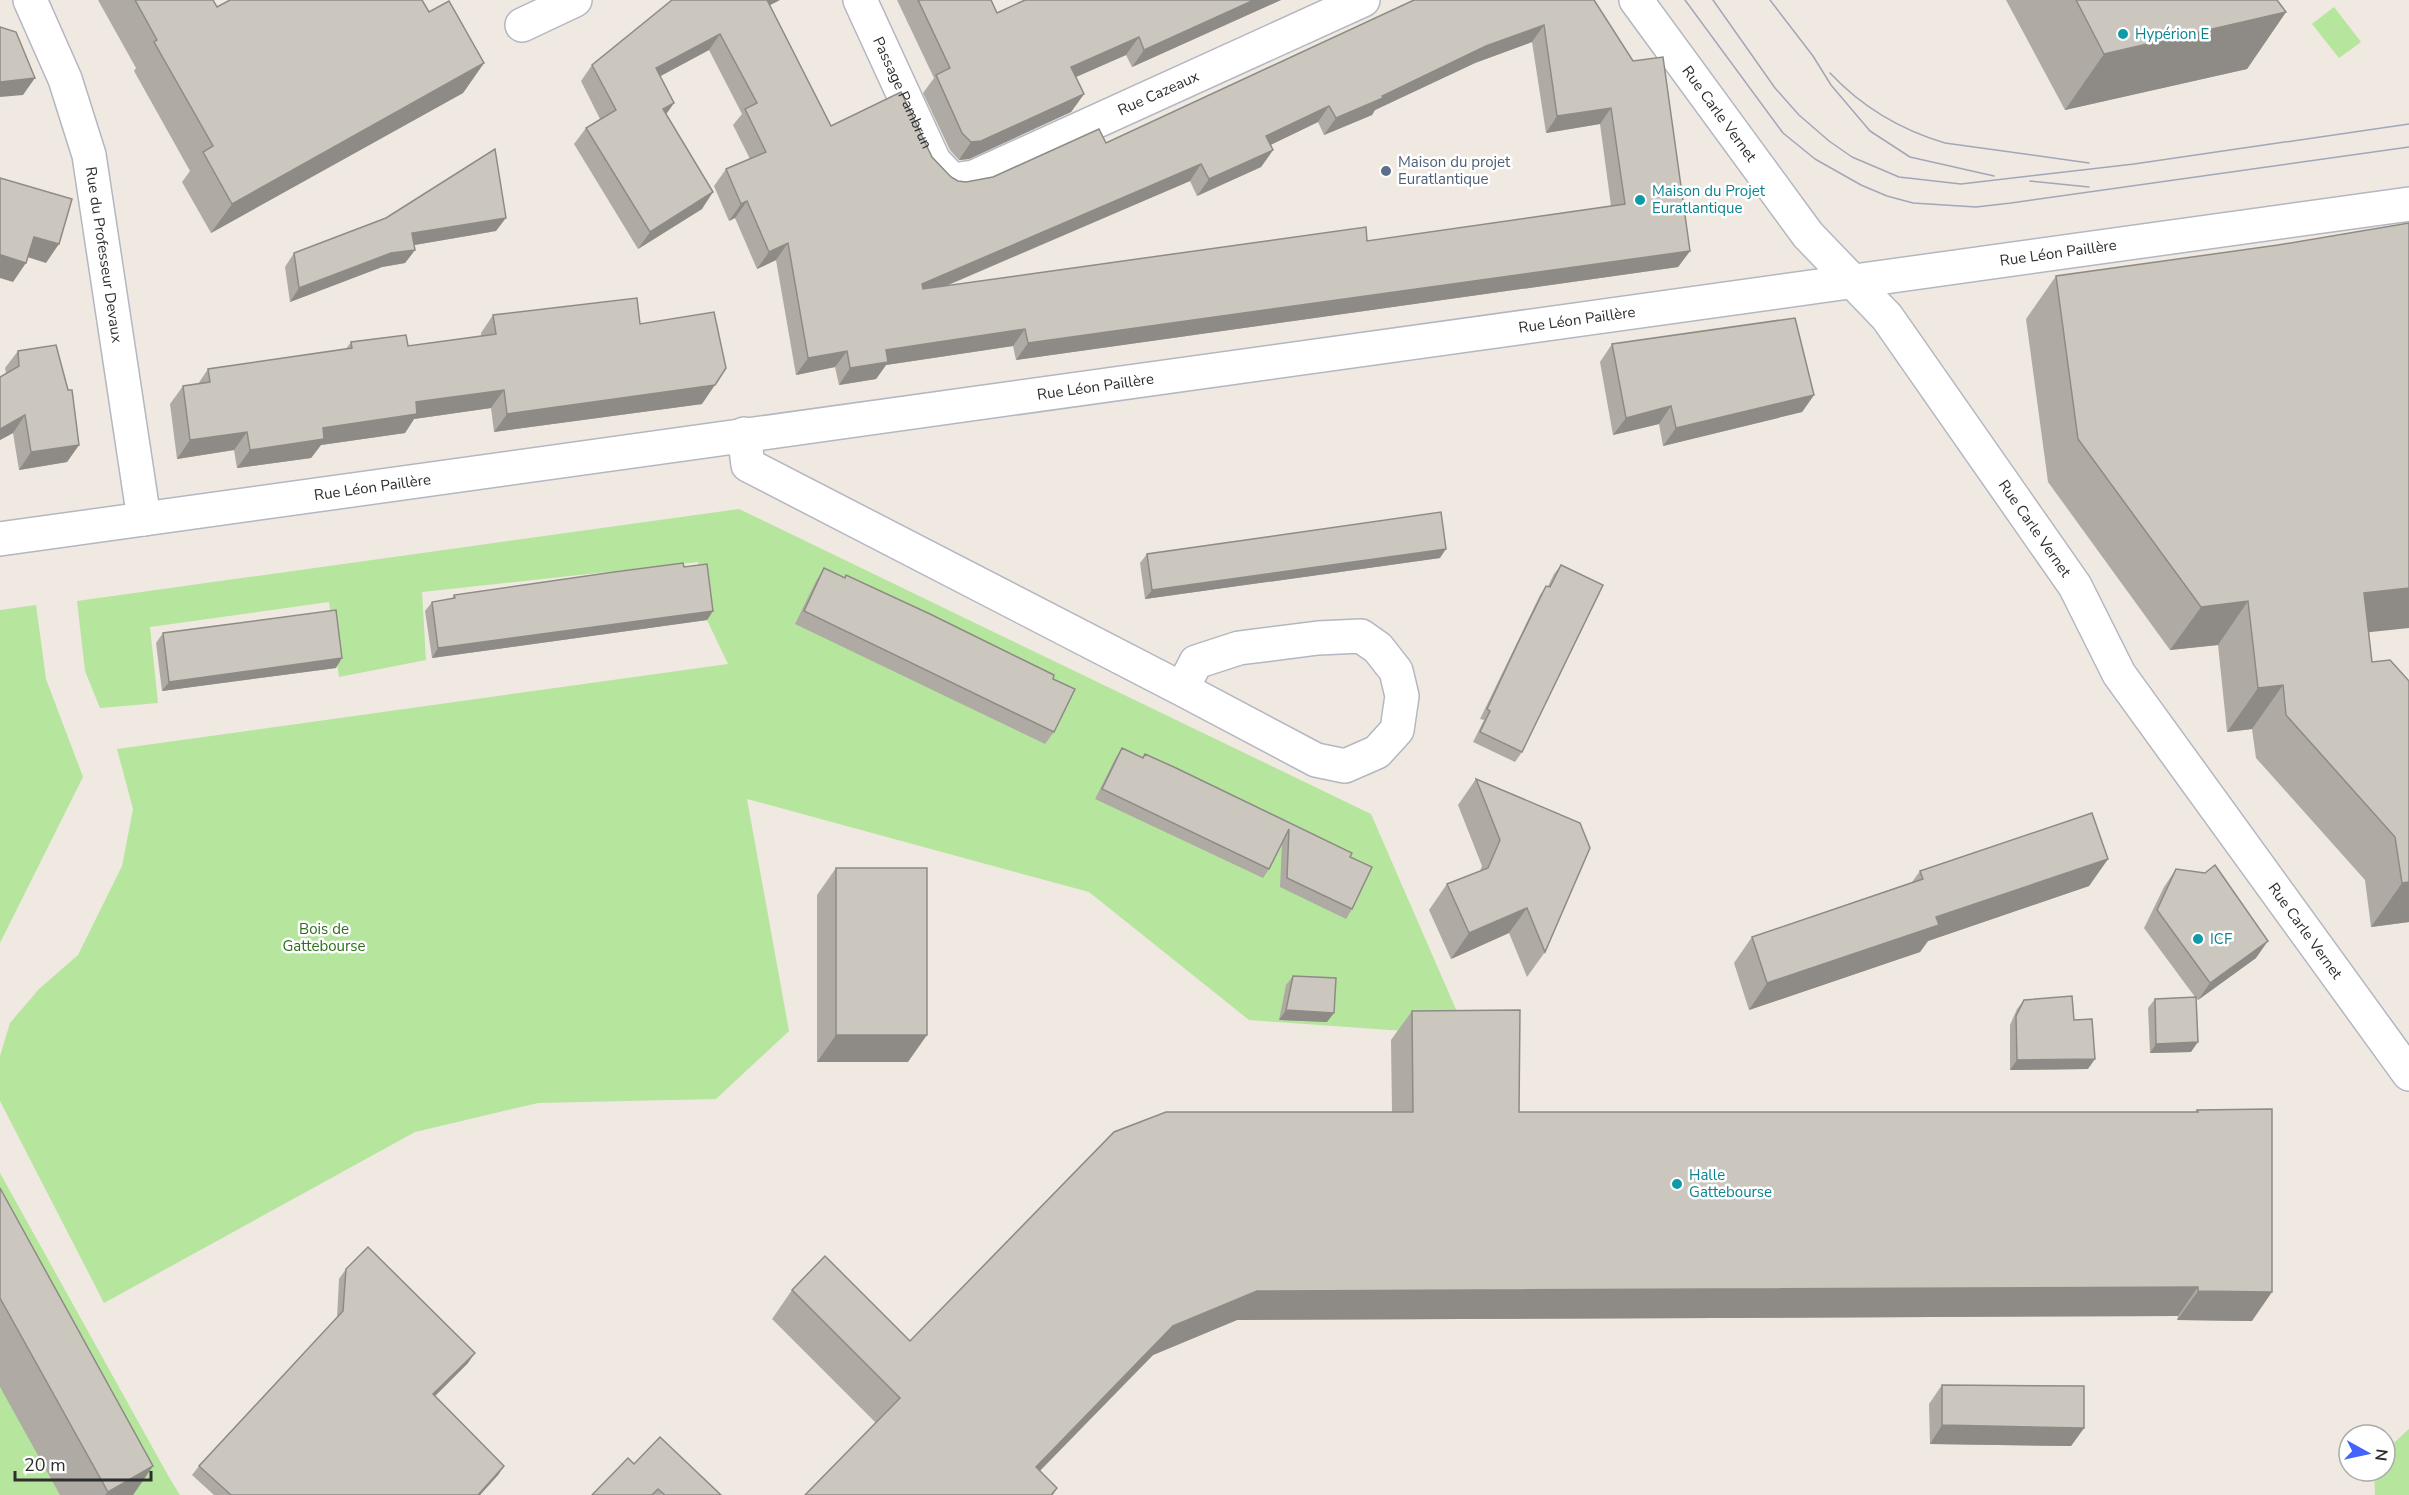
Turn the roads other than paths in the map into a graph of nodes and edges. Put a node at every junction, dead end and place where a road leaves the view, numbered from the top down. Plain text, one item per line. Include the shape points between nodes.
1 (30, 0) edge
2 (575, 0) edge
3 (860, 0) edge
4 (1363, 0) edge
5 (1636, 0) edge
6 (522, 25) dead end
7 (952, 180) joint
8 (2409, 204) edge
9 (1851, 282) junction
10 (744, 434) junction
11 (144, 519) junction
12 (0, 539) edge
13 (1182, 689) junction
14 (2409, 1074) edge

1 - 11 street, Rue du Professeur Devaux via 64,79 89,155
2 - 6 street
3 - 7 street, Passage Pambrun via 934,161
4 - 7 street, Rue Cazeaux via 974,177
5 - 9 street, Rue Carle Vernet via 1808,236
8 - 9 street, Rue Léon Paillère
9 - 10 street, Rue Léon Paillère
9 - 14 street, Rue Carle Vernet via 1887,317 2075,586 2119,674
10 - 11 street, Rue Léon Paillère
10 - 13 street via 748,465
11 - 12 street, Rue Léon Paillère
13 - 13 street via 1316,760 1345,766 1377,752 1396,730 1402,696 1396,671 1378,648 1361,636 1239,648 1196,662

